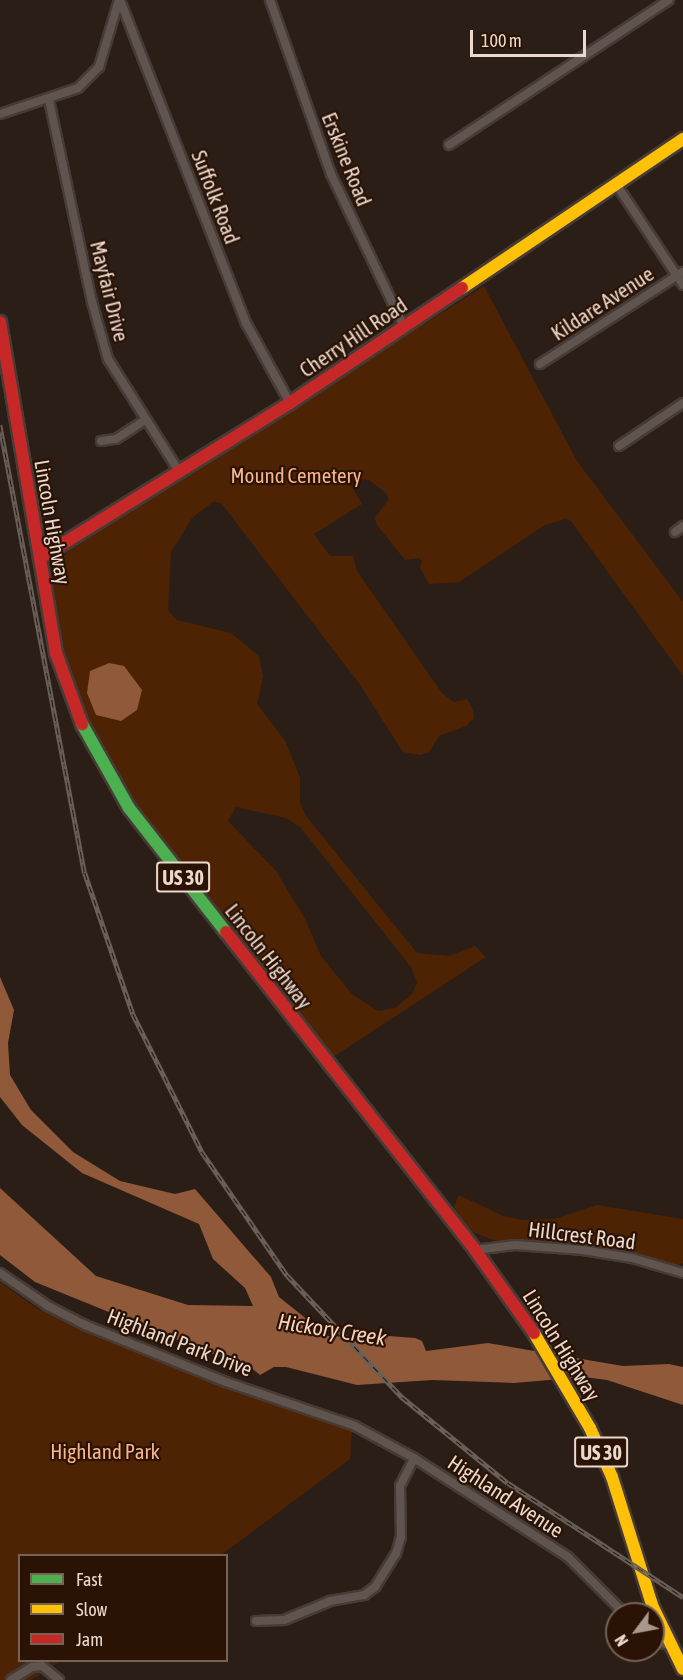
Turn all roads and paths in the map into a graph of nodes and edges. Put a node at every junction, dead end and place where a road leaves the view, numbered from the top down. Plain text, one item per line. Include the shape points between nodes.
1 (119, 0) edge
2 (270, 0) edge
3 (669, 0) edge
4 (49, 100) junction
5 (0, 114) edge
6 (683, 139) edge
7 (449, 145) dead end
8 (616, 184) junction
9 (680, 274) edge
10 (683, 285) edge
11 (0, 322) edge
12 (404, 327) junction
13 (540, 364) dead end
14 (290, 403) junction
15 (683, 403) edge
16 (145, 420) junction
17 (101, 441) dead end
18 (619, 446) dead end
19 (180, 473) junction
20 (683, 526) edge
21 (675, 532) dead end
22 (40, 558) junction
23 (475, 1250) junction
24 (0, 1273) edge
25 (683, 1273) edge
26 (355, 1426) joint
27 (414, 1458) junction
28 (613, 1602) edge
29 (256, 1622) dead end
30 (665, 1644) edge
31 (671, 1645) junction
32 (683, 1669) edge
33 (11, 1680) edge
34 (59, 1680) edge

1 - 4 street via 99,67 78,88
1 - 14 street, Suffolk Road via 246,323
2 - 12 street, Erskine Road via 332,174
3 - 7 street
4 - 5 street
4 - 16 street, Mayfair Drive via 108,359
6 - 8 main road, Cherry Hill Road
8 - 9 street
8 - 12 main road, Cherry Hill Road
9 - 10 street
9 - 13 street, Kildare Avenue
11 - 22 main road, Lincoln Highway / US 30
12 - 14 main road, Cherry Hill Road
14 - 19 main road, Cherry Hill Road
15 - 18 street
16 - 17 street via 116,439
16 - 19 street, Mayfair Drive
19 - 22 main road, Cherry Hill Road
20 - 21 street
22 - 23 main road, Lincoln Highway / US 30 via 56,653 72,705 101,764 129,808
23 - 25 street, Hillcrest Road via 515,1245 583,1250 632,1258
23 - 31 main road, Lincoln Highway / US 30 via 533,1330 590,1428 628,1524 651,1605
24 - 26 street, Highland Park Drive via 48,1306 86,1325 226,1382
26 - 27 street, Highland Avenue
27 - 28 street, Highland Avenue via 568,1557
27 - 29 street via 400,1486 400,1538 396,1554 387,1574 375,1587 364,1595 330,1601 284,1620
30 - 31 street
31 - 32 main road, US 30
33 - 34 street via 32,1667 42,1666

